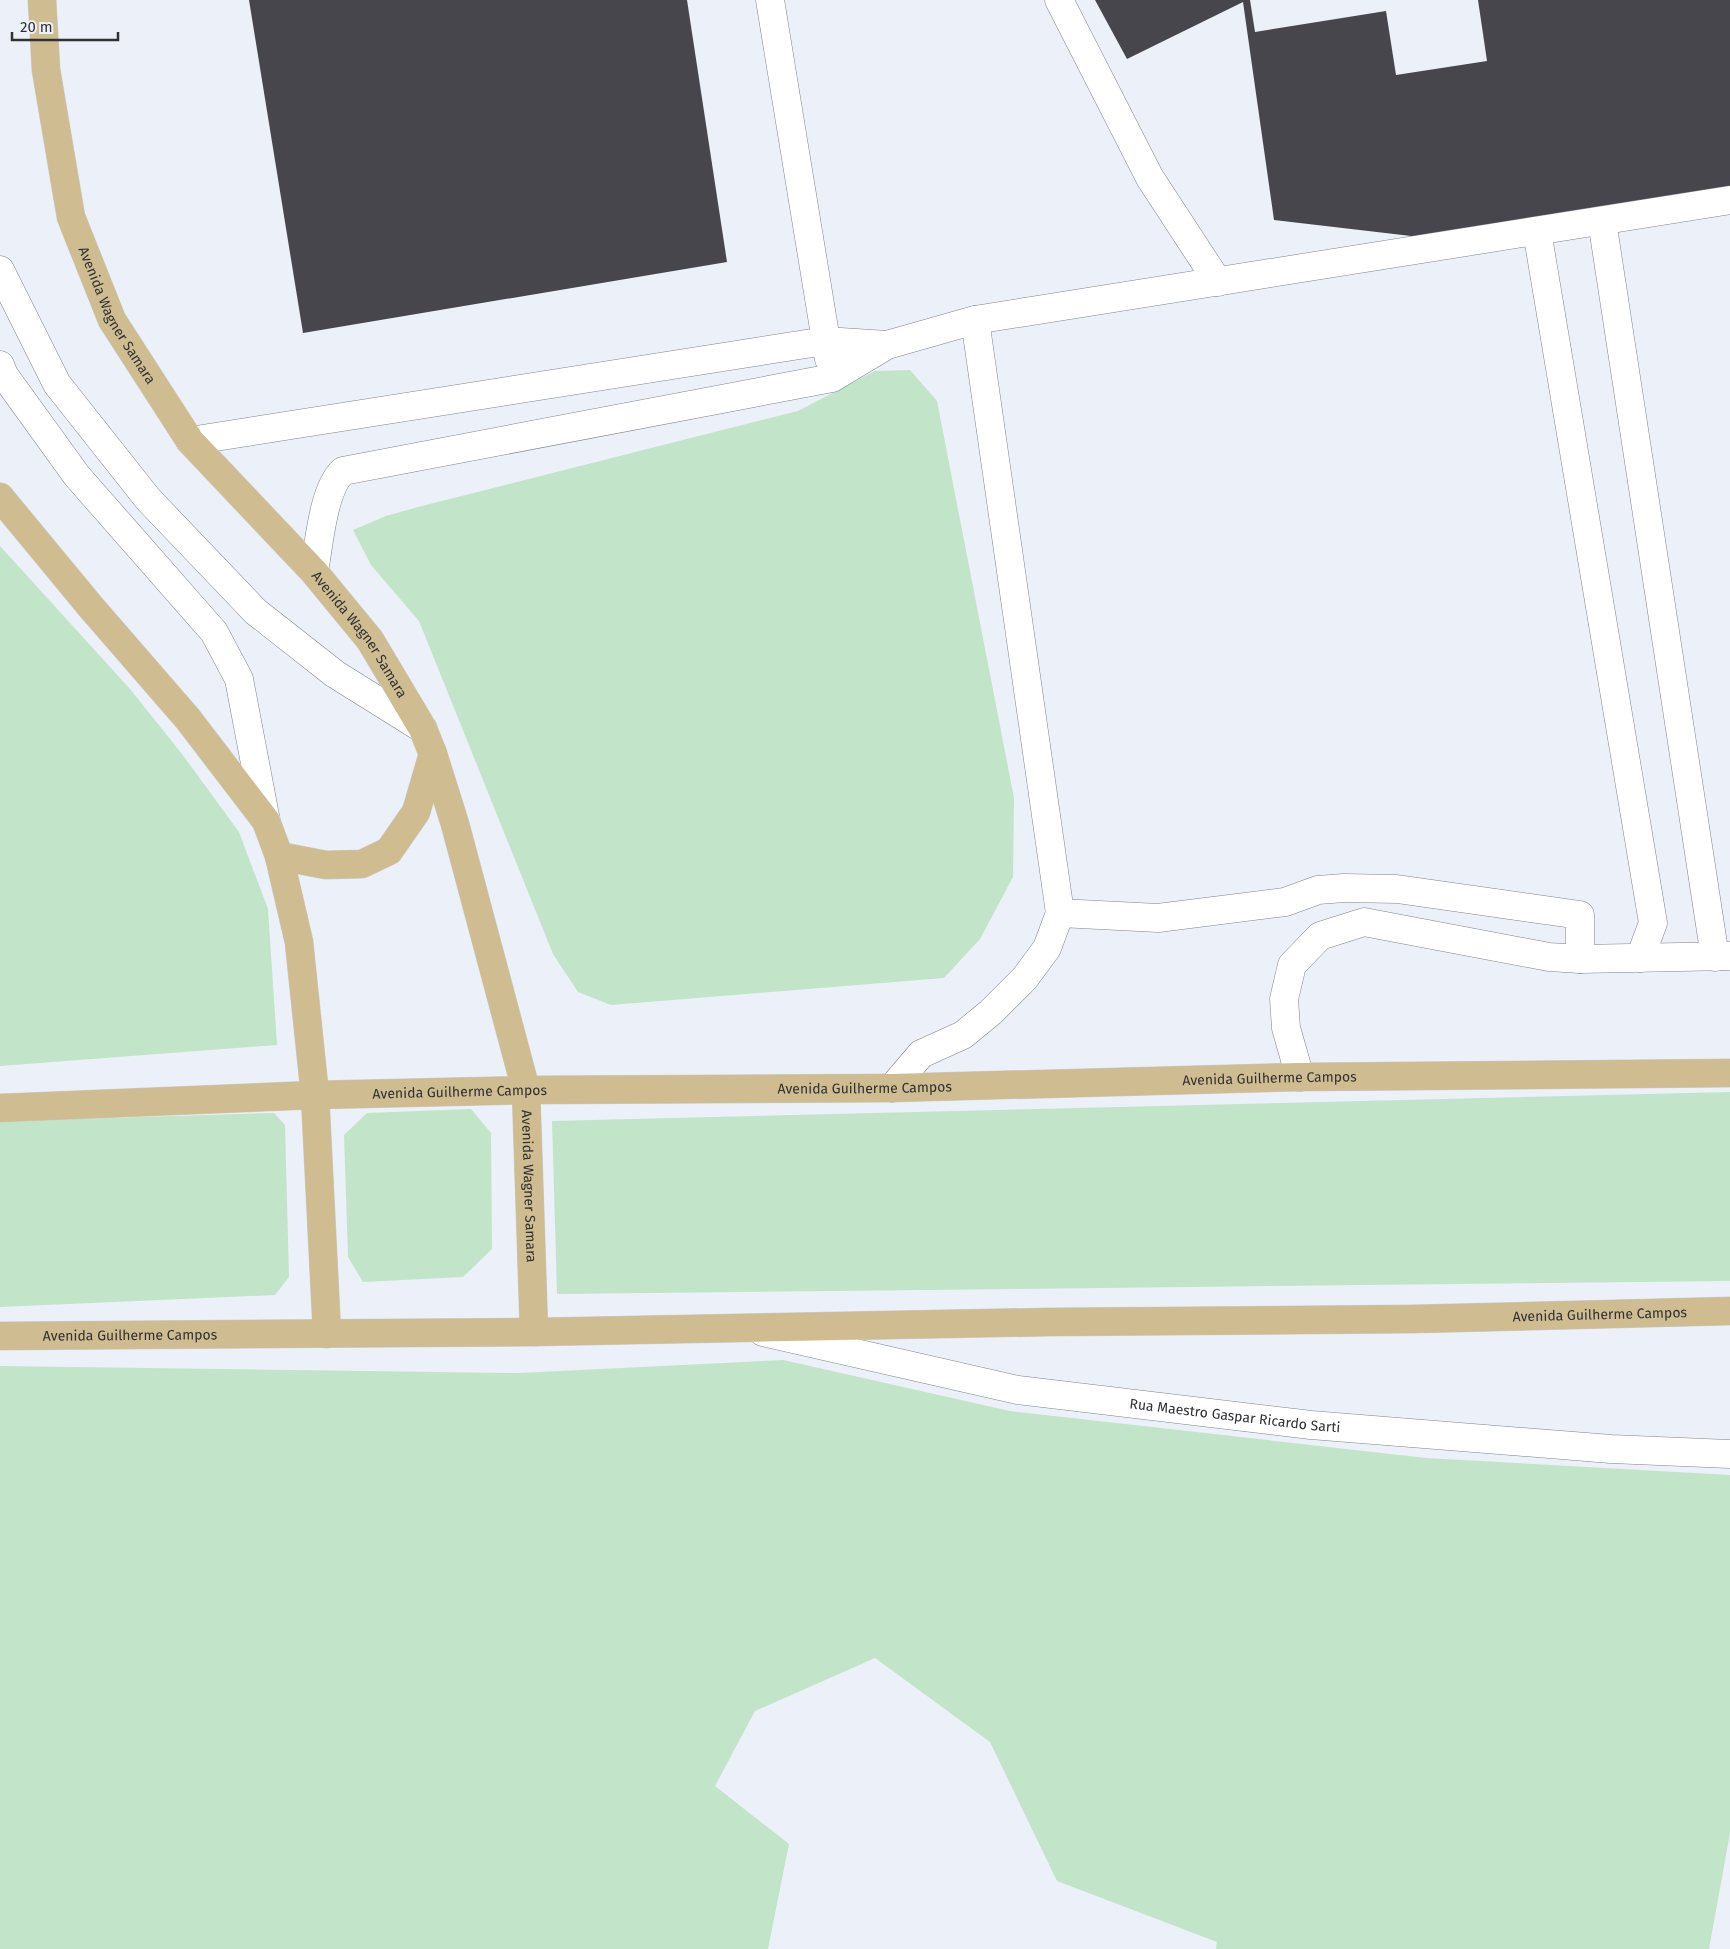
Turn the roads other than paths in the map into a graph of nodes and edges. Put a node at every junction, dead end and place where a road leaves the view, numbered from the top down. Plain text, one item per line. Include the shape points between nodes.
1 (42, 0) edge
2 (770, 0) edge
3 (1059, 0) edge
4 (1730, 200) edge
5 (1602, 221) junction
6 (1536, 232) junction
7 (0, 270) edge
8 (1218, 282) junction
9 (975, 320) junction
10 (825, 341) junction
11 (887, 345) junction
12 (0, 365) edge
13 (832, 378) junction
14 (190, 441) junction
15 (0, 497) edge
16 (314, 572) junction
17 (423, 729) junction
18 (433, 754) junction
19 (266, 821) junction
20 (279, 856) junction
21 (1060, 914) junction
22 (1722, 957) edge
23 (1640, 958) junction
24 (1580, 959) junction
25 (1730, 1072) edge
26 (1300, 1077) junction
27 (892, 1088) junction
28 (526, 1090) junction
29 (315, 1095) junction
30 (0, 1108) edge
31 (1730, 1311) edge
32 (747, 1329) junction
33 (534, 1332) junction
34 (327, 1334) junction
35 (0, 1336) edge
36 (1730, 1454) edge

1 - 14 main road, Avenida Wagner Samara via 46,70 71,217 112,320
2 - 10 street
3 - 8 street via 1150,178
4 - 5 street
5 - 6 street
5 - 22 street
6 - 8 street
6 - 23 street via 1654,923
7 - 17 street via 57,384 148,499 256,612 335,674
8 - 9 street
9 - 11 street
9 - 21 street
10 - 11 street
10 - 13 street
10 - 14 street
11 - 13 street
12 - 19 street via 77,476 214,632 239,679
13 - 16 street via 343,471 328,495
14 - 16 main road, Avenida Wagner Samara
15 - 19 main road via 188,719
16 - 17 main road, Avenida Wagner Samara via 370,640
17 - 18 main road, Avenida Wagner Samara
18 - 20 main road via 416,812 389,852 362,864 335,865
18 - 28 main road, Avenida Wagner Samara via 455,824
19 - 20 main road
20 - 29 main road via 299,942
21 - 24 street via 1158,918 1285,902 1318,890 1397,889 1580,915
21 - 27 street via 1047,948 1026,978 963,1035 921,1054
22 - 23 street
23 - 24 street
24 - 26 street via 1549,957 1364,922 1320,936 1292,965 1284,999 1286,1028
25 - 26 main road, Avenida Guilherme Campos
26 - 27 main road, Avenida Guilherme Campos
27 - 28 main road, Avenida Guilherme Campos
28 - 29 main road, Avenida Guilherme Campos
28 - 33 main road, Avenida Wagner Samara
29 - 30 main road, Avenida Guilherme Campos
29 - 34 main road
31 - 32 main road, Avenida Guilherme Campos
32 - 33 main road, Avenida Guilherme Campos
32 - 36 street, Rua Maestro Gaspar Ricardo Sarti via 1018,1390 1311,1426 1611,1449
33 - 34 main road, Avenida Guilherme Campos
34 - 35 main road, Avenida Guilherme Campos

